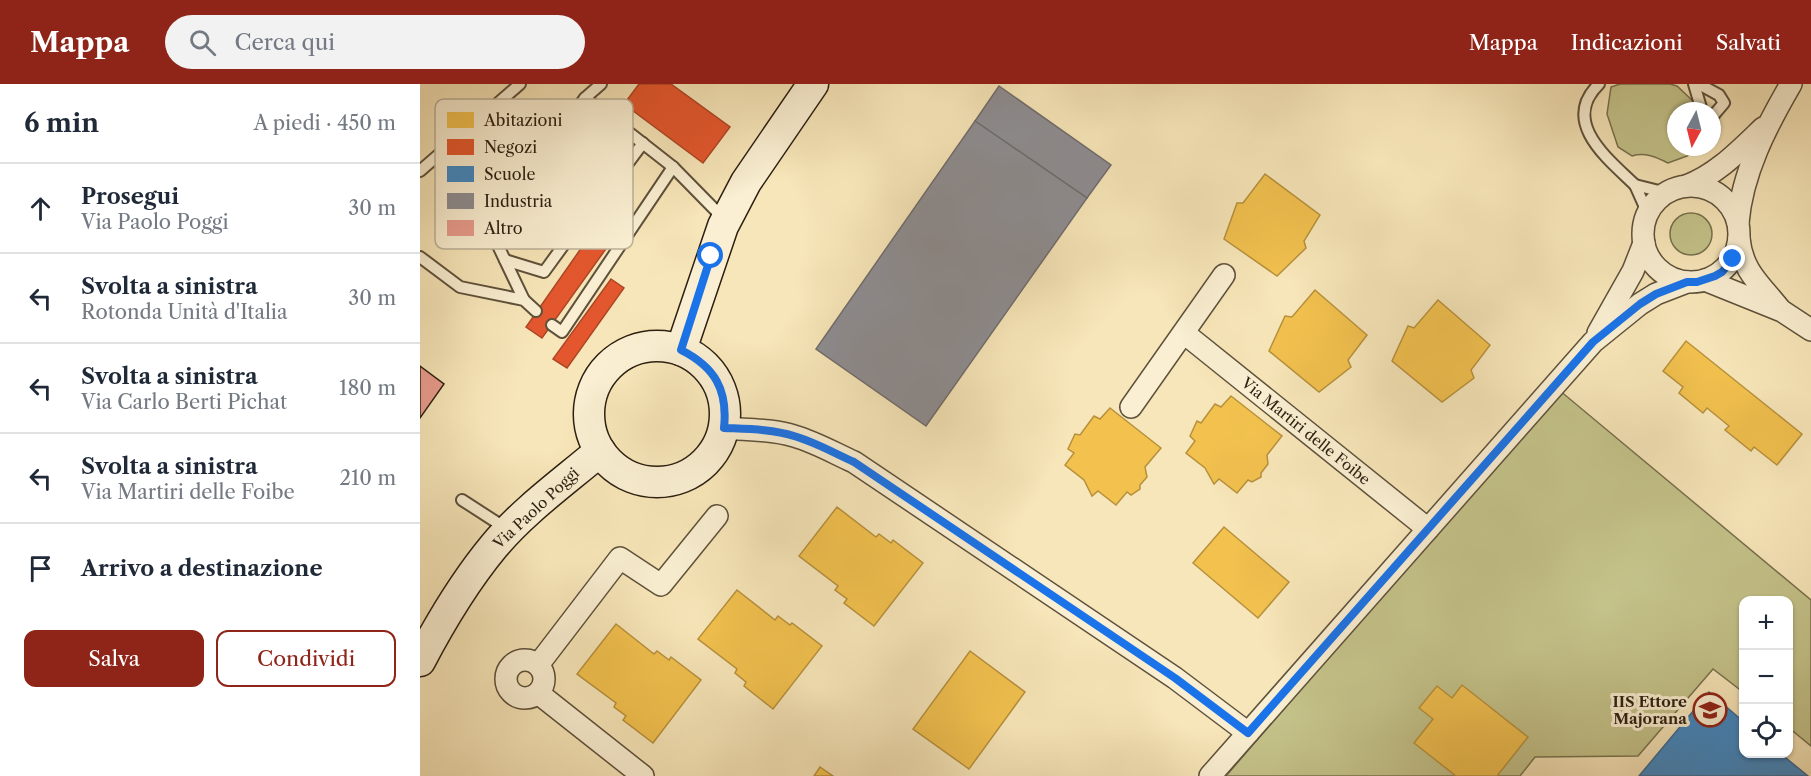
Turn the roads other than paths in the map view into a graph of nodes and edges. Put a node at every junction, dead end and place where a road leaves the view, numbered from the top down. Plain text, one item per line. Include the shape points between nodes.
1 (520, 84) edge
2 (601, 84) edge
3 (813, 84) edge
4 (1599, 84) edge
5 (1694, 84) edge
6 (1699, 84) edge
7 (1791, 84) edge
8 (585, 98) edge
9 (503, 99) edge
10 (1699, 102) edge
11 (1721, 106) edge
12 (1769, 122) junction
13 (633, 135) edge
14 (643, 143) junction
15 (633, 156) edge
16 (435, 158) edge
17 (673, 167) junction
18 (420, 171) edge
19 (1635, 185) junction
20 (1676, 190) junction
21 (1648, 214) junction
22 (633, 220) edge
23 (726, 220) junction
24 (1739, 231) junction
25 (1644, 243) junction
26 (500, 249) edge
27 (561, 249) edge
28 (612, 249) edge
29 (420, 257) edge
30 (505, 260) junction
31 (1224, 275) dead end
32 (1696, 281) junction
33 (525, 300) junction
34 (536, 311) dead end
35 (1782, 311) junction
36 (552, 325) dead end
37 (1811, 330) edge
38 (1184, 333) junction
39 (1593, 342) junction
40 (681, 350) junction
41 (1131, 407) dead end
42 (724, 428) junction
43 (600, 451) junction
44 (462, 500) dead end
45 (717, 516) dead end
46 (1428, 529) junction
47 (509, 531) junction
48 (420, 662) edge
49 (538, 665) junction
50 (538, 693) junction
51 (1248, 733) junction
52 (643, 776) edge
53 (1210, 776) edge

1 - 9 lane
2 - 8 lane
3 - 23 main road via 746,182
4 - 19 lane via 1588,98 1586,128 1591,140
5 - 10 lane
6 - 11 lane via 1719,95 1724,103
7 - 12 street
12 - 20 street via 1721,167
12 - 24 street via 1740,201
13 - 14 lane
14 - 15 lane
14 - 17 lane
16 - 18 lane
17 - 22 lane
17 - 23 lane
19 - 20 lane
19 - 21 lane
20 - 21 street via 1654,204
20 - 24 street via 1697,186 1716,193 1731,206
21 - 25 street
23 - 40 main road
24 - 32 street via 1737,249 1728,265 1715,276
24 - 35 street via 1747,268
25 - 32 street via 1656,267 1672,278
25 - 39 street via 1633,271
26 - 30 lane
27 - 30 lane via 544,272
28 - 36 lane via 562,332
29 - 33 lane via 460,287
30 - 33 lane
31 - 38 street
32 - 35 street
32 - 39 street via 1656,294
33 - 34 lane
35 - 37 street
38 - 41 street
38 - 46 street, Via Martiri delle Foibe
39 - 46 street
40 - 42 main road via 708,368 717,381 726,412
40 - 43 main road via 666,346 635,349 615,361 600,378 590,406 593,437
42 - 43 main road via 716,449 701,466 681,478 658,482 636,478 616,467
42 - 51 street via 793,435 854,462 1175,678
43 - 47 main road, Via Paolo Poggi
44 - 47 lane
45 - 49 street via 661,585 620,558
46 - 51 street
47 - 48 main road, Via Paolo Poggi via 468,581
49 - 50 street via 544,679
49 - 50 street via 529,660 516,662 505,677 508,689 518,697 531,698
50 - 52 street
51 - 53 street

